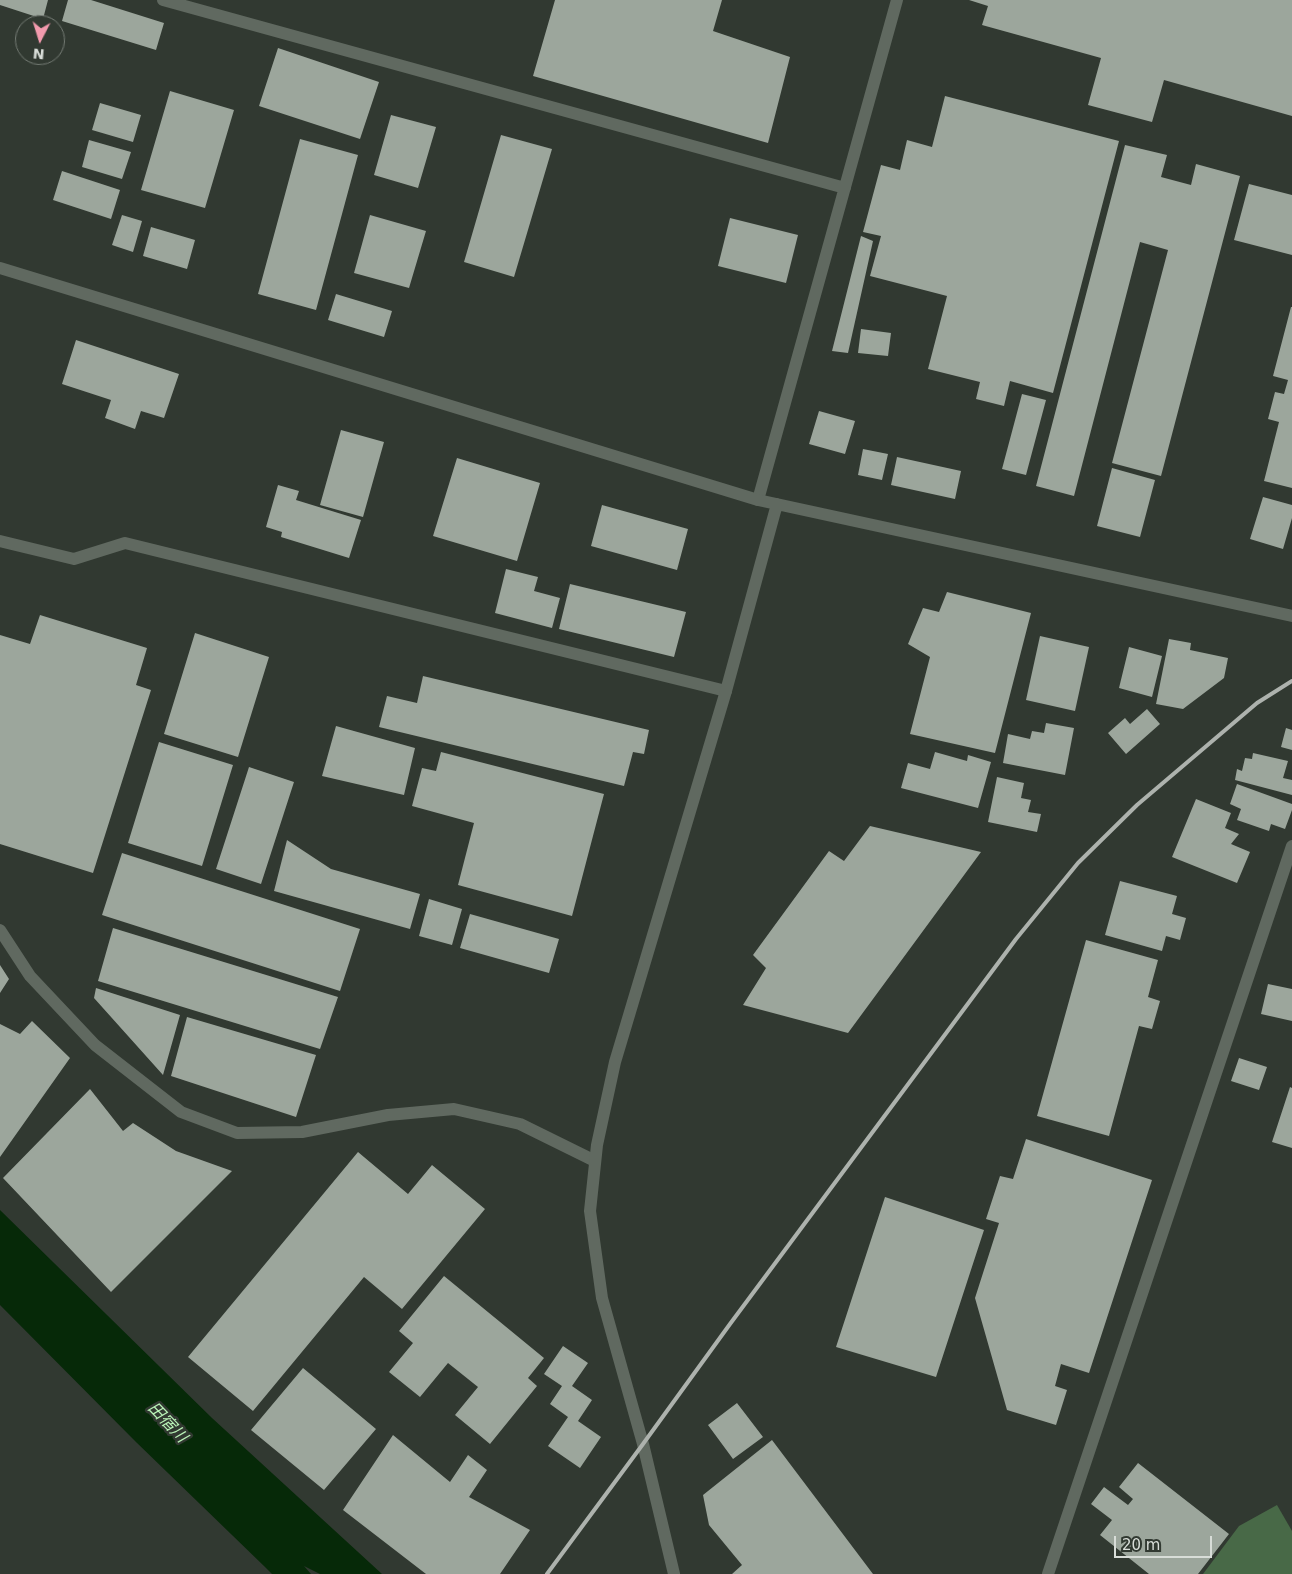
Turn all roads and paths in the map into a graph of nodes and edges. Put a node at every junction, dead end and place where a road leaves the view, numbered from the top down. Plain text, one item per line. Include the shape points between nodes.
1 (163, 0) edge
2 (897, 0) edge
3 (845, 188) junction
4 (0, 268) edge
5 (758, 500) junction
6 (777, 504) junction
7 (0, 541) edge
8 (1292, 616) edge
9 (726, 691) junction
10 (1292, 846) edge
11 (0, 930) edge
12 (595, 1162) junction
13 (674, 1574) edge
14 (1048, 1574) edge

1 - 3 street
2 - 3 street
3 - 5 street
4 - 5 street
5 - 6 street
6 - 8 street
6 - 9 street
7 - 9 street via 74,560 125,543
9 - 12 street via 615,1062
10 - 14 street
11 - 12 street via 30,976 95,1045 181,1112 237,1133 246,1133 302,1132 388,1114 454,1109 520,1124
12 - 13 street via 590,1210 602,1298 643,1444

